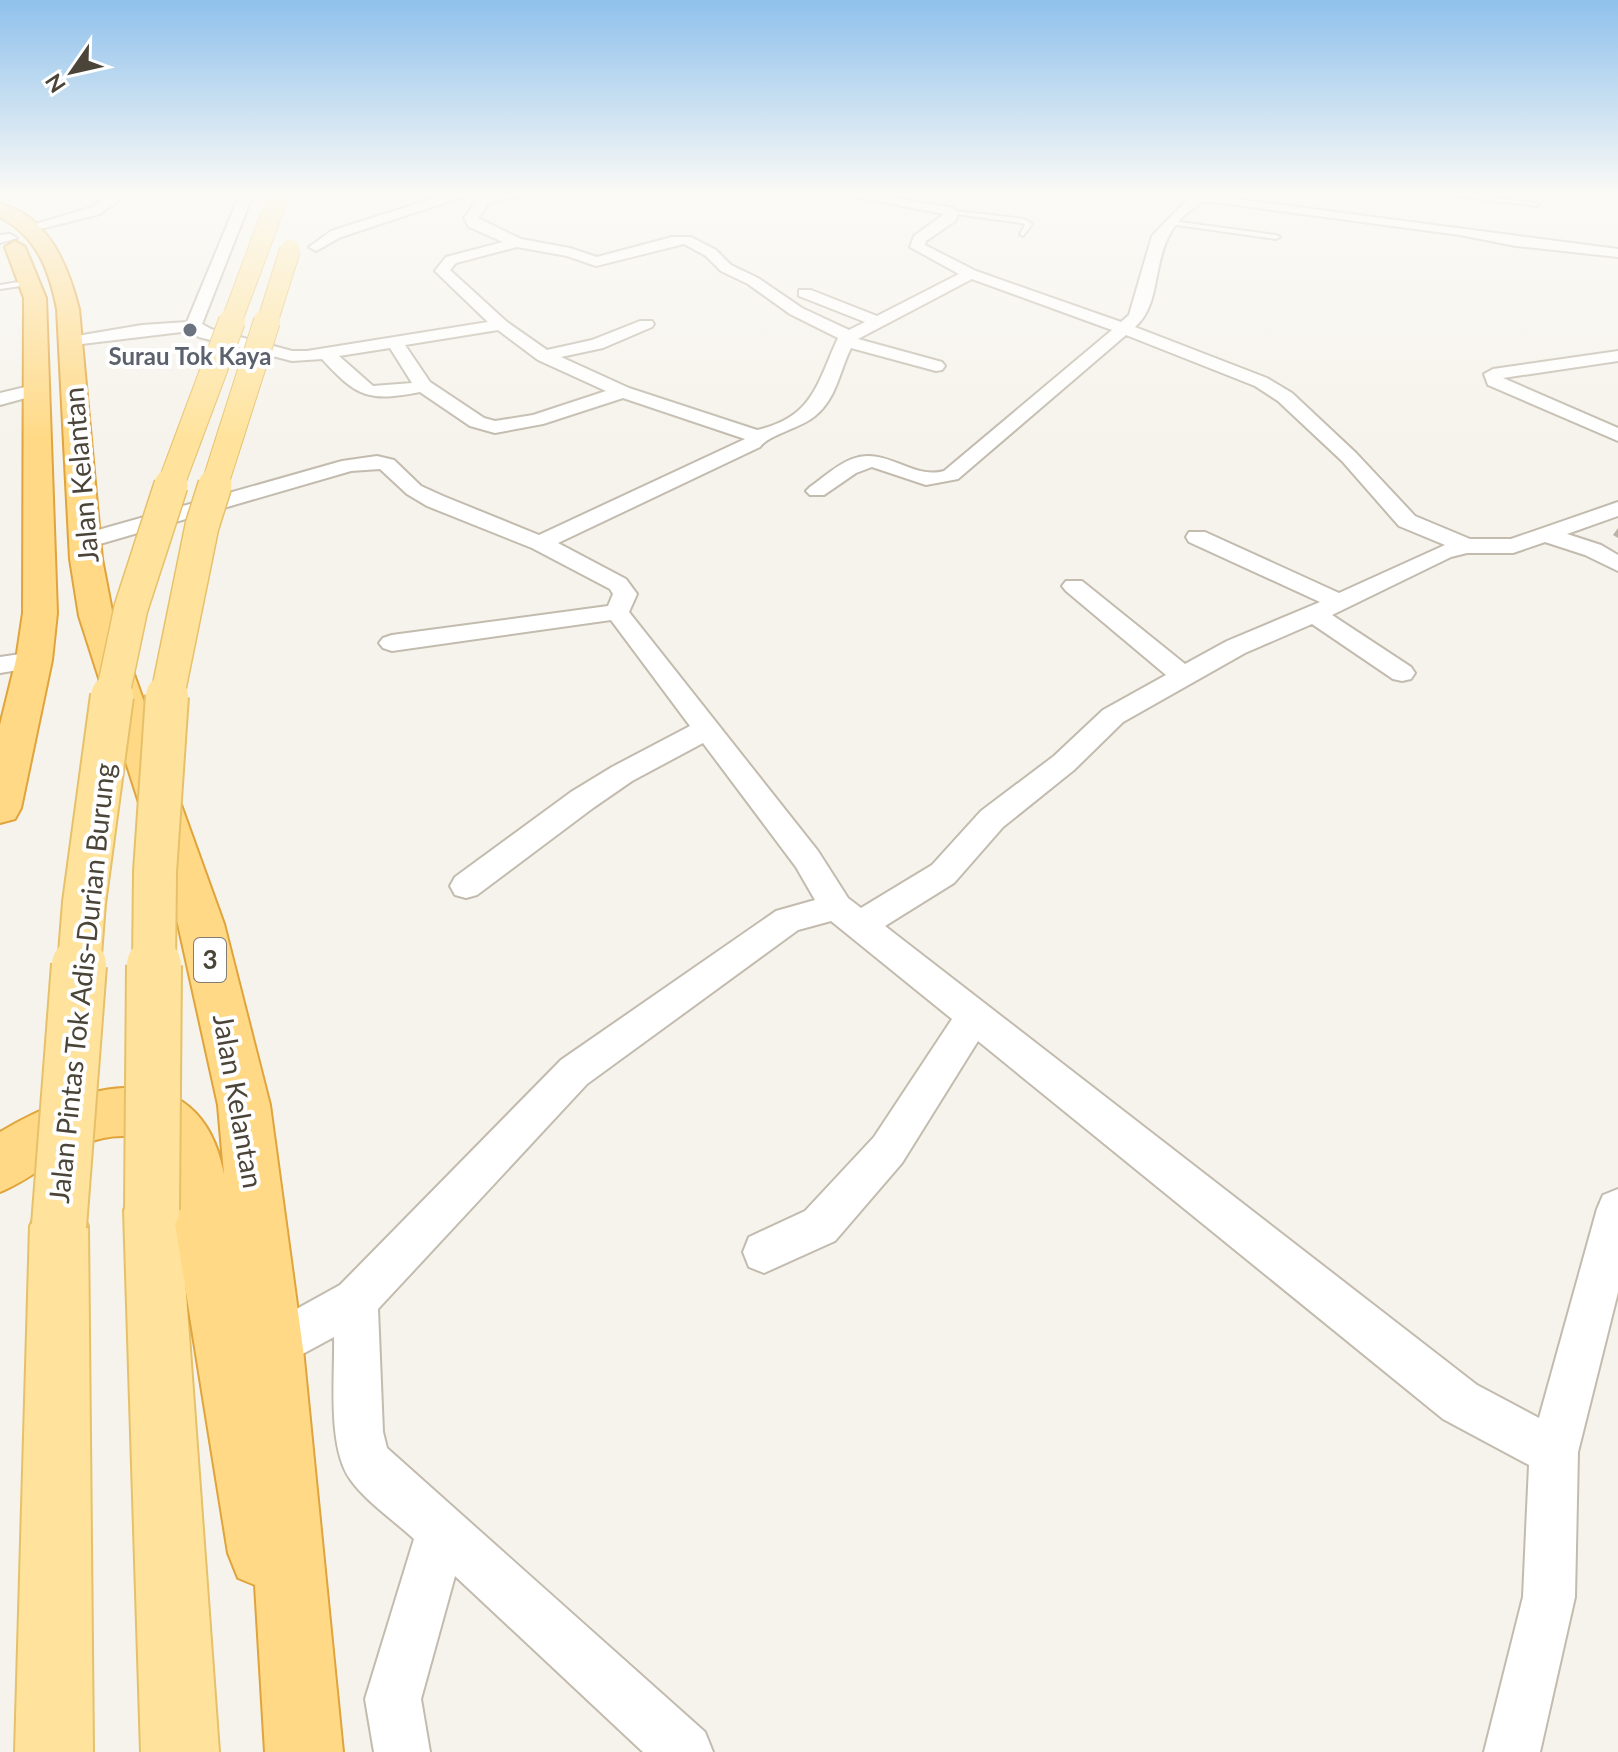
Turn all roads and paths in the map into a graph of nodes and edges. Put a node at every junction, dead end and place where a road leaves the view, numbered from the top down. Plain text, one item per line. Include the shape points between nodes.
1 (28, 276) edge
2 (60, 276) edge
3 (214, 276) edge
4 (249, 276) edge
5 (281, 276) edge
6 (447, 276) edge
7 (742, 276) edge
8 (968, 276) edge
9 (976, 276) edge
10 (1147, 276) edge
11 (31, 282) junction
12 (0, 287) edge
13 (805, 293) dead end
14 (878, 322) junction
15 (646, 324) dead end
16 (501, 325) junction
17 (193, 326) junction
18 (1124, 329) junction
19 (847, 339) junction
20 (71, 342) junction
21 (395, 343) junction
22 (327, 354) junction
23 (544, 356) junction
24 (1618, 356) edge
25 (936, 366) dead end
26 (423, 386) junction
27 (38, 389) junction
28 (623, 392) junction
29 (0, 399) edge
30 (1618, 435) edge
31 (756, 436) junction
32 (817, 491) dead end
33 (1618, 509) edge
34 (1549, 536) junction
35 (1197, 537) dead end
36 (85, 541) junction
37 (540, 543) junction
38 (1467, 546) junction
39 (1618, 564) edge
40 (1074, 586) dead end
41 (1340, 602) junction
42 (617, 612) junction
43 (1314, 614) junction
44 (392, 643) dead end
45 (34, 660) junction
46 (0, 665) edge
47 (1402, 673) dead end
48 (1183, 676) junction
49 (707, 729) junction
50 (0, 808) edge
51 (466, 886) dead end
52 (848, 916) junction
53 (974, 1016) junction
54 (0, 1165) edge
55 (1618, 1209) edge
56 (764, 1252) dead end
57 (356, 1301) junction
58 (251, 1358) junction
59 (1554, 1452) junction
60 (442, 1531) junction
61 (54, 1752) edge
62 (180, 1752) edge
63 (298, 1752) edge
64 (304, 1752) edge
65 (402, 1752) edge
66 (685, 1752) edge
67 (1512, 1752) edge

1 - 11 highway, Jalan Kelantan
2 - 20 highway, Jalan Kelantan / 3
3 - 17 street
4 - 61 main road, Jalan Pintas Tok Adis-Durian Burung, bridge via 154,530 131,608 113,689 84,903 59,1226
5 - 62 main road, Jalan Pintas Tok Adis-Durian Burung / 3, bridge via 202,526 168,683 155,872 152,1210
6 - 16 street
7 - 19 street
8 - 14 street
9 - 18 street
10 - 18 street via 1137,317
11 - 12 lane
11 - 27 highway, Jalan Kelantan
13 - 14 street
14 - 19 street
15 - 23 street via 597,344
16 - 21 street
16 - 23 street
17 - 20 street
17 - 22 street via 292,356
18 - 32 street via 951,475 923,481 892,466 861,462
18 - 38 street via 1237,371 1285,397 1407,521
19 - 25 street
19 - 31 street via 820,400 777,433
20 - 36 highway, Jalan Kelantan / 3
21 - 22 street
21 - 26 street
22 - 26 street via 371,394
23 - 28 street
24 - 30 street via 1493,374 1494,381
26 - 28 street via 477,422 495,427 536,420
27 - 29 street
27 - 45 highway, Jalan Kelantan via 40,613
28 - 31 street
31 - 37 street via 753,443
33 - 34 street
34 - 38 street via 1513,546
34 - 39 street
35 - 41 street
36 - 37 street via 349,465 377,462 394,468 414,490 435,501
36 - 58 highway, Jalan Kelantan / 3 via 96,616 201,924 244,1105
37 - 42 street via 618,584 625,594
38 - 41 street via 1443,552
40 - 48 street
41 - 43 street
42 - 44 street
42 - 49 street
43 - 47 street
43 - 48 street
45 - 46 street
45 - 50 highway, Jalan Kelantan
48 - 52 street via 1113,716 1064,763 992,819 943,874
49 - 51 street via 592,794
49 - 52 street
52 - 53 street
52 - 57 street via 788,920 574,1072
53 - 56 street via 879,1161 820,1226
53 - 59 street via 1460,1402
54 - 58 highway via 54,1129 103,1112 137,1111 165,1121 186,1139
55 - 59 street
57 - 58 street
57 - 60 street via 359,1432 367,1462
58 - 63 highway
58 - 64 highway, Jalan Kelantan / 3
59 - 67 street via 1549,1597
60 - 65 street via 393,1699
60 - 66 street

